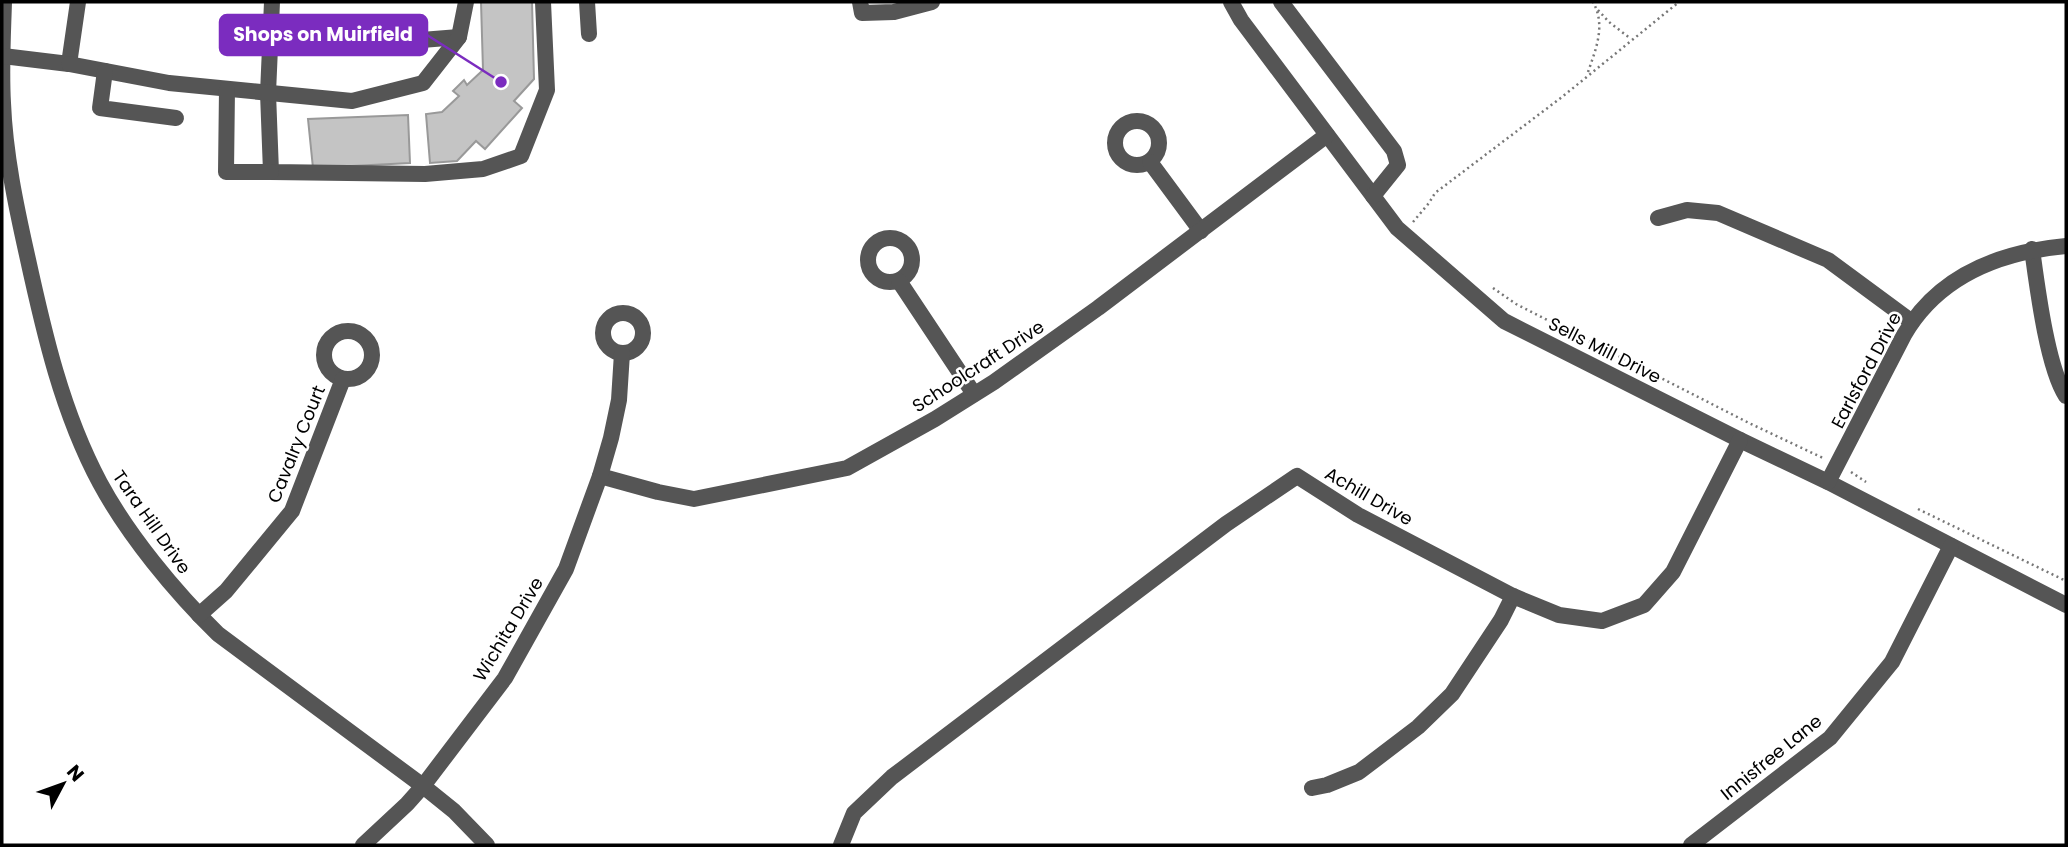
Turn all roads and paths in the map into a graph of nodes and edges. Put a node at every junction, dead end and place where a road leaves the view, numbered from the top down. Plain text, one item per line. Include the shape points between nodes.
1 (4, 2) edge
2 (78, 2) edge
3 (272, 2) edge
4 (466, 2) edge
5 (543, 2) edge
6 (587, 2) edge
7 (860, 2) edge
8 (932, 2) edge
9 (1230, 2) edge
10 (1282, 2) edge
11 (1592, 2) edge
12 (1679, 2) edge
13 (1596, 8) junction
14 (589, 34) dead end
15 (459, 37) junction
16 (1631, 39) junction
17 (270, 43) junction
18 (3, 56) edge
19 (69, 64) junction
20 (105, 71) junction
21 (1587, 75) junction
22 (227, 89) junction
23 (268, 93) junction
24 (176, 118) dead end
25 (1327, 135) junction
26 (1150, 162) dead end
27 (271, 172) junction
28 (1373, 197) junction
29 (1658, 218) dead end
30 (1415, 220) junction
31 (1421, 229) dead end
32 (1201, 231) junction
33 (1401, 232) junction
34 (2066, 246) edge
35 (2032, 249) junction
36 (899, 281) dead end
37 (1486, 284) dead end
38 (1912, 322) junction
39 (622, 353) dead end
40 (343, 379) dead end
41 (974, 394) junction
42 (2066, 396) edge
43 (1740, 440) junction
44 (1838, 465) junction
45 (600, 476) junction
46 (1828, 482) junction
47 (1869, 485) dead end
48 (1918, 508) dead end
49 (1951, 545) junction
50 (2066, 581) edge
51 (1513, 596) junction
52 (2066, 605) edge
53 (199, 615) junction
54 (423, 786) junction
55 (1312, 788) dead end
56 (363, 845) edge
57 (488, 845) edge
58 (841, 845) edge
59 (1691, 845) edge

1 - 18 street, Tara Hill Drive
2 - 19 street
3 - 17 street
4 - 15 street
5 - 27 street via 547,90 521,156 483,169 425,174
6 - 14 street
7 - 8 street via 862,13 894,12
9 - 25 street, Sells Mill Drive
10 - 28 street via 1394,151 1398,165
11 - 13 path
12 - 16 path
13 - 16 path
13 - 21 path via 1599,35
15 - 17 street via 384,43
15 - 23 street via 423,83 352,101
16 - 21 path
17 - 23 street
18 - 19 street
18 - 53 street, Tara Hill Drive via 3,104 18,214 62,394 101,484 142,547
19 - 20 street
20 - 22 street
20 - 24 street via 100,108
21 - 30 path via 1435,192
22 - 23 street
22 - 27 street via 226,172
23 - 27 street
25 - 28 street, Sells Mill Drive
25 - 32 street, Schoolcraft Drive
26 - 32 street
28 - 33 street, Sells Mill Drive
29 - 38 street via 1687,210 1718,213 1828,260
30 - 31 path
30 - 33 path
32 - 41 street, Schoolcraft Drive
33 - 43 street, Sells Mill Drive via 1504,321
34 - 35 street, Earlsford Drive
35 - 38 street, Earlsford Drive via 1982,264 1938,293
35 - 42 street via 2049,347
36 - 41 street
37 - 44 path via 1516,304
38 - 44 street, Earlsford Drive
39 - 45 street, Wichita Drive via 620,400
40 - 53 street, Cavalry Court via 292,511 226,591
41 - 45 street, Schoolcraft Drive via 847,468 694,499
43 - 46 street, Sells Mill Drive
43 - 51 street, Achill Drive via 1673,572 1643,605 1602,621 1559,615
44 - 46 street, Earlsford Drive
44 - 47 path
45 - 54 street, Wichita Drive via 566,569 505,678
46 - 49 street, Sells Mill Drive
48 - 50 path
49 - 52 street, Sells Mill Drive
49 - 59 street, Innisfree Lane via 1892,662 1830,738
51 - 55 street via 1452,694 1418,727 1359,772
51 - 58 street, Achill Drive via 1359,515 1297,476 1226,524 892,777 854,813
53 - 54 street, Tara Hill Drive
54 - 56 street, Wichita Drive
54 - 57 street, Tara Hill Drive

